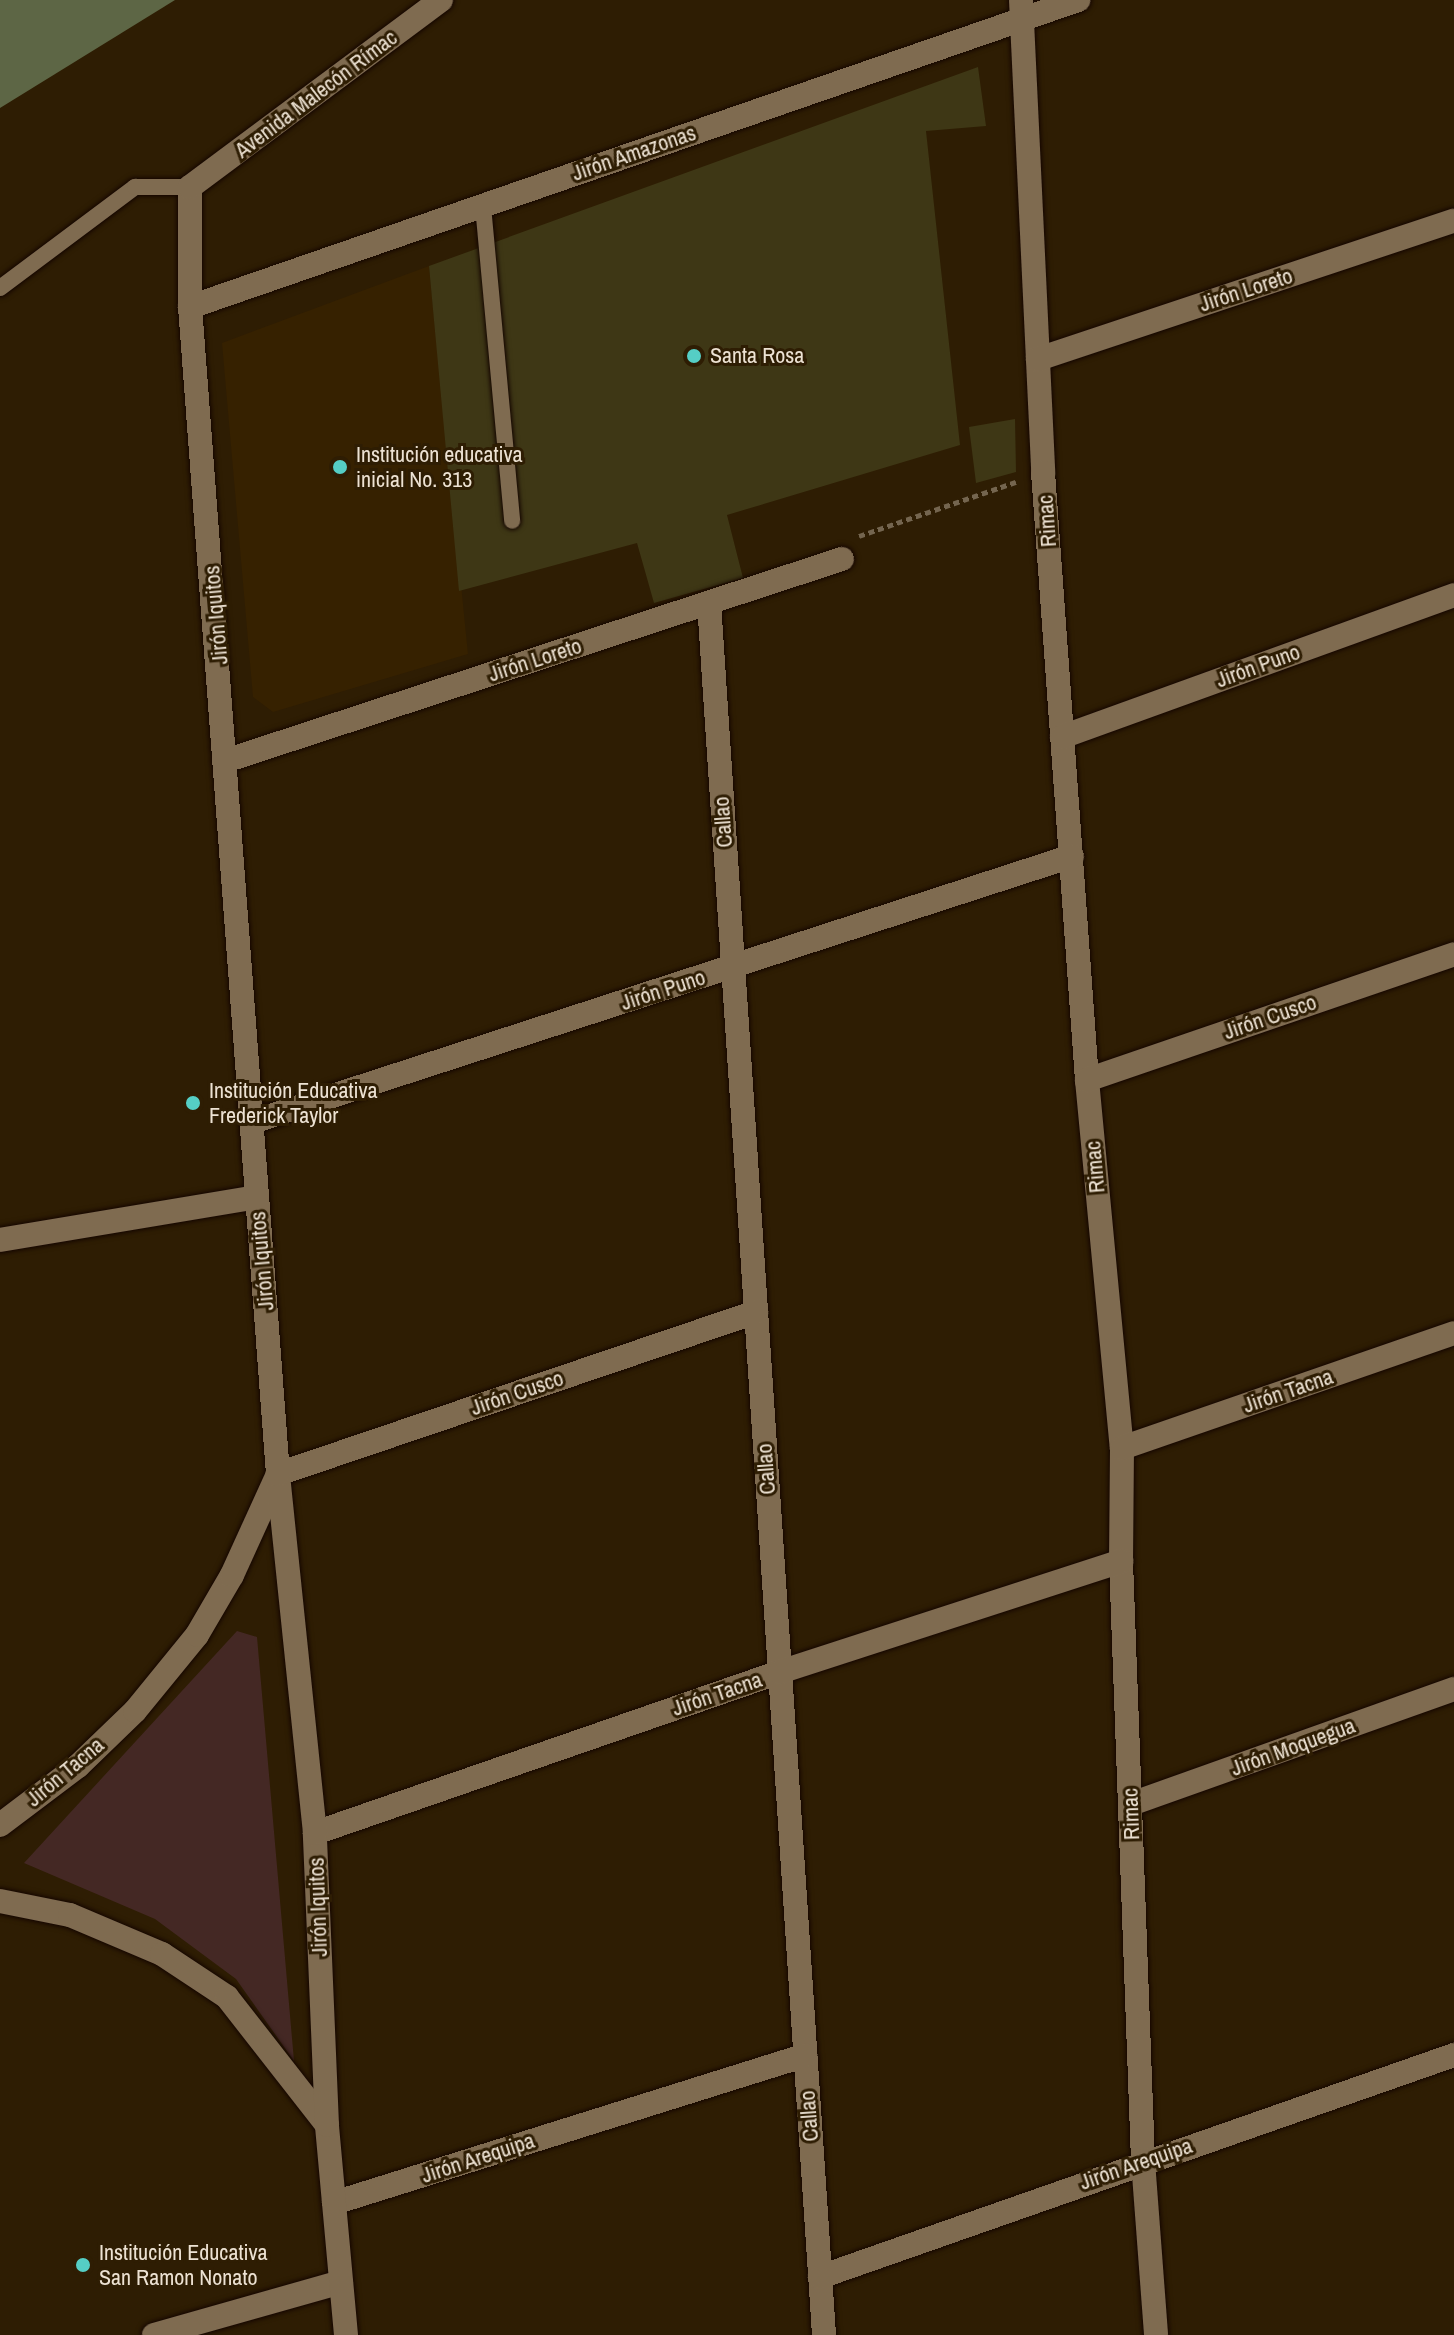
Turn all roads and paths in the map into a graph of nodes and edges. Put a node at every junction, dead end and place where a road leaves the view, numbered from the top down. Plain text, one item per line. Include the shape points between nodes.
1 (441, 0) edge
2 (1078, 0) edge
3 (1022, 10) edge
4 (190, 187) junction
5 (483, 206) junction
6 (1454, 221) edge
7 (0, 288) edge
8 (190, 307) junction
9 (1038, 359) junction
10 (1043, 472) junction
11 (512, 521) dead end
12 (842, 559) joint
13 (1454, 595) edge
14 (709, 603) junction
15 (1062, 737) junction
16 (228, 760) junction
17 (1072, 856) junction
18 (1454, 954) edge
19 (733, 968) junction
20 (1087, 1080) junction
21 (252, 1122) junction
22 (256, 1197) junction
23 (0, 1240) edge
24 (756, 1312) junction
25 (1454, 1333) edge
26 (1122, 1448) junction
27 (278, 1474) junction
28 (1121, 1561) junction
29 (780, 1672) junction
30 (1454, 1689) edge
31 (1131, 1804) junction
32 (0, 1825) edge
33 (315, 1833) junction
34 (0, 1901) edge
35 (805, 2055) junction
36 (1454, 2055) edge
37 (327, 2125) junction
38 (1143, 2161) junction
39 (334, 2203) junction
40 (820, 2277) junction
41 (341, 2282) junction
42 (154, 2335) edge
43 (346, 2335) edge
44 (824, 2335) edge
45 (1156, 2335) edge

1 - 4 street, Avenida Malecón Rímac
2 - 3 street, Jirón Amazonas
3 - 5 street, Jirón Amazonas
3 - 9 street, Rimac
4 - 7 lane via 135,187
4 - 8 street, Jirón Iquitos
5 - 8 street, Jirón Amazonas
5 - 11 lane
6 - 9 street, Jirón Loreto
8 - 16 street, Jirón Iquitos
9 - 10 street, Rimac
10 - 12 path via 848,540
10 - 15 street, Rimac
12 - 14 street, Jirón Loreto
13 - 15 street, Jirón Puno
14 - 16 street, Jirón Loreto
14 - 19 street, Callao
15 - 17 street, Rimac
16 - 21 street, Jirón Iquitos
17 - 19 street, Jirón Puno
17 - 20 street, Rimac
18 - 20 street, Jirón Cusco
19 - 21 street, Jirón Puno
19 - 24 street, Callao
20 - 26 street, Rimac
21 - 22 street, Jirón Iquitos
22 - 23 street
22 - 27 street, Jirón Iquitos
24 - 27 street, Jirón Cusco
24 - 29 street, Callao
25 - 26 street, Jirón Tacna
26 - 28 street, Rimac
27 - 32 street, Jirón Tacna via 232,1575 197,1635 135,1711 78,1766
27 - 33 street, Jirón Iquitos
28 - 29 street, Jirón Tacna
28 - 31 street, Rimac
29 - 33 street, Jirón Tacna
29 - 35 street, Callao
30 - 31 street, Jirón Moquegua
31 - 38 street, Rimac
33 - 37 street, Jirón Iquitos
34 - 37 street via 70,1915 136,1942 227,1997
35 - 39 street, Jirón Arequipa
35 - 40 street, Callao
36 - 38 street, Jirón Arequipa
37 - 39 street, Jirón Iquitos
38 - 40 street, Jirón Arequipa
38 - 45 street, Rimac
39 - 41 street, Jirón Iquitos
40 - 44 street, Callao
41 - 42 street
41 - 43 street, Jirón Iquitos

